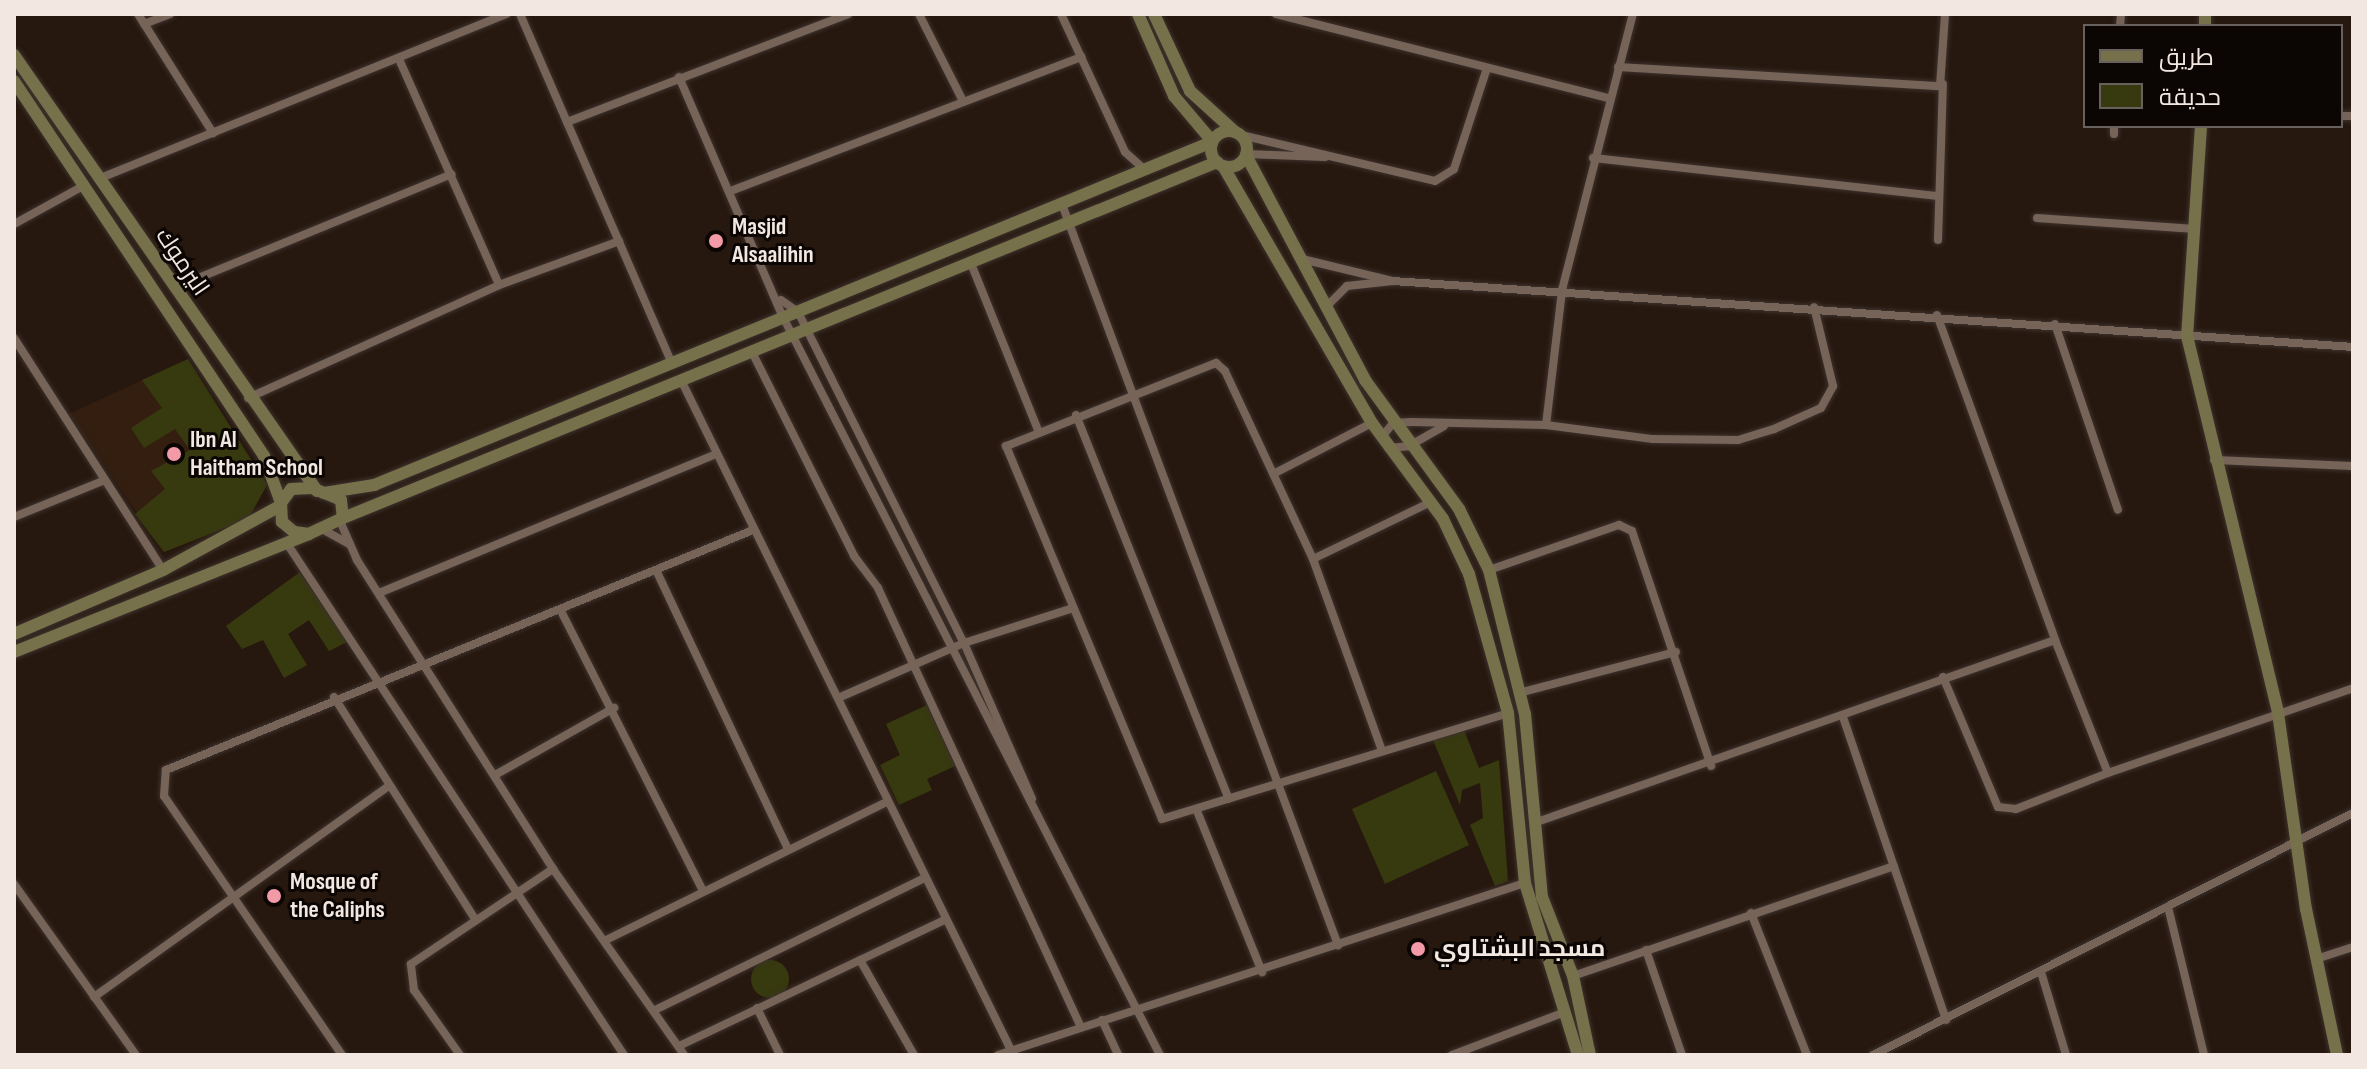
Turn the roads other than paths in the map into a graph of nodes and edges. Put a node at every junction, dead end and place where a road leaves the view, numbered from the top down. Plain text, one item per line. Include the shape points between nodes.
1 (138, 14) edge
2 (170, 14) edge
3 (507, 14) edge
4 (520, 14) edge
5 (848, 14) edge
6 (919, 14) edge
7 (1061, 14) edge
8 (1138, 14) edge
9 (1276, 14) edge
10 (1633, 14) edge
11 (1945, 14) edge
12 (1155, 15) edge
13 (144, 24) junction
14 (14, 55) edge
15 (1082, 57) junction
16 (399, 59) junction
17 (1618, 67) junction
18 (1486, 71) junction
19 (679, 77) junction
20 (19, 81) edge
21 (1943, 83) junction
22 (1608, 98) junction
23 (962, 99) junction
24 (567, 122) junction
25 (2201, 128) edge
26 (213, 133) junction
27 (1238, 133) junction
28 (1212, 142) junction
29 (1125, 152) junction
30 (1246, 155) junction
31 (1326, 157) junction
32 (1593, 158) junction
33 (1220, 164) junction
34 (452, 174) junction
35 (98, 179) junction
36 (1153, 179) junction
37 (1122, 184) junction
38 (83, 186) junction
39 (733, 190) junction
40 (1939, 196) junction
41 (1127, 197) junction
42 (1063, 207) junction
43 (2037, 218) dead end
44 (1068, 222) junction
45 (14, 224) edge
46 (2195, 229) junction
47 (1938, 240) dead end
48 (619, 241) junction
49 (1296, 254) junction
50 (970, 261) junction
51 (1393, 281) junction
52 (499, 285) junction
53 (174, 288) junction
54 (1562, 290) junction
55 (780, 300) junction
56 (1814, 307) junction
57 (1324, 308) junction
58 (798, 312) junction
59 (1937, 315) junction
60 (783, 317) junction
61 (2055, 324) junction
62 (799, 330) junction
63 (2187, 336) junction
64 (14, 338) edge
65 (2353, 347) edge
66 (751, 350) junction
67 (672, 364) junction
68 (681, 380) junction
69 (1134, 393) junction
70 (247, 398) junction
71 (1076, 415) junction
72 (1399, 422) junction
73 (1372, 423) junction
74 (1449, 424) junction
75 (1546, 425) junction
76 (1038, 430) junction
77 (1385, 443) junction
78 (1414, 443) junction
79 (717, 454) junction
80 (2213, 460) junction
81 (2353, 466) edge
82 (1277, 472) junction
83 (105, 480) junction
84 (321, 492) junction
85 (1431, 502) junction
86 (280, 504) junction
87 (2118, 510) dead end
88 (14, 517) edge
89 (342, 519) junction
90 (753, 530) junction
91 (315, 531) junction
92 (285, 541) junction
93 (349, 544) junction
94 (1313, 559) junction
95 (163, 570) junction
96 (1489, 570) junction
97 (657, 572) junction
98 (379, 593) junction
99 (1070, 609) junction
100 (561, 611) junction
101 (15, 632) edge
102 (2055, 640) junction
103 (964, 643) junction
104 (954, 647) junction
105 (14, 652) edge
106 (1676, 652) junction
107 (425, 662) junction
108 (913, 663) junction
109 (1943, 677) junction
110 (376, 681) junction
111 (2353, 688) edge
112 (1522, 692) junction
113 (334, 697) junction
114 (838, 698) junction
115 (614, 708) junction
116 (1508, 713) junction
117 (2278, 713) junction
118 (1843, 717) junction
119 (1381, 748) junction
120 (1711, 766) junction
121 (2108, 773) junction
122 (495, 775) junction
123 (1278, 780) junction
124 (386, 788) junction
125 (1229, 799) junction
126 (887, 802) junction
127 (1033, 804) junction
128 (1197, 811) junction
129 (2353, 813) edge
130 (1534, 823) junction
131 (2297, 844) junction
132 (788, 849) junction
133 (1894, 866) junction
134 (553, 869) junction
135 (922, 879) junction
136 (1525, 883) junction
137 (14, 884) edge
138 (703, 891) junction
139 (514, 893) junction
140 (233, 894) junction
141 (2169, 911) junction
142 (1751, 913) junction
143 (474, 918) junction
144 (944, 920) junction
145 (606, 940) junction
146 (1338, 945) junction
147 (2353, 947) edge
148 (1646, 950) junction
149 (2316, 959) junction
150 (860, 960) junction
151 (1262, 972) junction
152 (2041, 972) junction
153 (1573, 976) junction
154 (1556, 982) junction
155 (94, 997) junction
156 (757, 1008) junction
157 (1137, 1008) junction
158 (655, 1010) junction
159 (1565, 1012) junction
160 (1102, 1020) junction
161 (1946, 1020) junction
162 (1081, 1027) junction
163 (679, 1046) junction
164 (1011, 1050) junction
165 (136, 1055) edge
166 (342, 1055) edge
167 (460, 1055) edge
168 (624, 1055) edge
169 (684, 1055) edge
170 (780, 1055) edge
171 (914, 1055) edge
172 (998, 1055) edge
173 (1118, 1055) edge
174 (1160, 1055) edge
175 (1452, 1055) edge
176 (1578, 1055) edge
177 (1590, 1055) edge
178 (1682, 1055) edge
179 (1807, 1055) edge
180 (1873, 1055) edge
181 (2066, 1055) edge
182 (2204, 1055) edge
183 (2337, 1055) edge

1 - 13 street
2 - 13 street
3 - 16 street
4 - 24 street
5 - 19 street
6 - 23 street
7 - 15 street
8 - 28 street via 1174,96
9 - 18 street
10 - 17 street
11 - 21 street
12 - 27 street via 1190,91
13 - 26 street
14 - 20 street, اليرموك
15 - 23 street
15 - 29 street
16 - 26 street
16 - 34 street
17 - 21 street
17 - 22 street
18 - 22 street
18 - 31 street via 1457,161 1443,179
19 - 24 street
19 - 39 street
20 - 35 street, اليرموك
20 - 38 street
21 - 40 street
22 - 32 street
23 - 39 street
24 - 48 street
25 - 46 street
26 - 35 street
27 - 28 street
27 - 30 street
27 - 31 street
28 - 33 street
28 - 36 street
29 - 36 street
29 - 37 street
30 - 31 street
30 - 33 street
30 - 49 street
32 - 40 street
32 - 54 street
33 - 36 street
33 - 73 street
34 - 52 street
34 - 53 street
35 - 53 street, اليرموك
36 - 37 street
36 - 41 street
37 - 41 street
37 - 42 street
38 - 45 street
38 - 86 street via 264,456
39 - 55 street
40 - 47 street
41 - 44 street
42 - 44 street
42 - 58 street
43 - 46 street
44 - 50 street
44 - 69 street
46 - 63 street
48 - 52 street
48 - 67 street
49 - 51 street
49 - 57 street
50 - 62 street
50 - 76 street
51 - 54 street
51 - 57 street via 1347,286
52 - 70 street
53 - 70 street, اليرموك
54 - 56 street
54 - 75 street
55 - 58 street
55 - 60 street
56 - 59 street
56 - 75 street via 1833,386 1821,408 1784,425 1724,440
57 - 72 street via 1372,392
58 - 60 street
58 - 62 street
59 - 61 street
59 - 102 street
60 - 62 street
60 - 67 street
61 - 63 street
61 - 87 street
62 - 66 street
62 - 103 street
62 - 104 street
63 - 65 street
63 - 80 street
64 - 83 street
66 - 68 street
66 - 108 street
67 - 84 street via 374,485
68 - 79 street
68 - 89 street
69 - 71 street
69 - 82 street via 1216,363
69 - 123 street
70 - 84 street, اليرموك
71 - 76 street
71 - 125 street
72 - 74 street
72 - 77 street
72 - 78 street
73 - 77 street
73 - 82 street
74 - 75 street
74 - 78 street
76 - 99 street via 1004,451
77 - 78 street
77 - 85 street
78 - 96 street
79 - 90 street
79 - 98 street
80 - 81 street
80 - 117 street
82 - 94 street
83 - 88 street
83 - 95 street
84 - 86 street via 298,487
84 - 89 street, اليرموك via 341,500
85 - 94 street
85 - 116 street via 1469,574
86 - 91 street via 287,528
86 - 95 street
89 - 91 street
89 - 93 street
90 - 97 street
90 - 114 street
91 - 92 street
91 - 93 street
92 - 105 street
92 - 110 street
93 - 98 street
94 - 119 street
95 - 101 street
96 - 106 street via 1628,527
96 - 112 street
97 - 100 street
97 - 132 street
98 - 107 street
99 - 103 street
99 - 128 street via 1152,810 1168,821
100 - 107 street
100 - 115 street
102 - 109 street
102 - 121 street
103 - 104 street
103 - 127 street via 1027,775
104 - 108 street
104 - 127 street
106 - 112 street
106 - 120 street
107 - 110 street
107 - 122 street
108 - 114 street
108 - 162 street
109 - 118 street
109 - 121 street via 1998,807 2016,809
110 - 113 street
110 - 139 street
111 - 117 street
112 - 130 street
113 - 124 street
113 - 140 street via 189,757 163,777 164,796
114 - 126 street
115 - 122 street
115 - 138 street
116 - 119 street
116 - 136 street
117 - 121 street
117 - 131 street
118 - 120 street
118 - 133 street
119 - 123 street
120 - 130 street
122 - 134 street
123 - 125 street
123 - 146 street
124 - 140 street
124 - 143 street
125 - 128 street
126 - 132 street
126 - 135 street
127 - 157 street
128 - 151 street
129 - 131 street
130 - 153 street via 1542,897
131 - 141 street
131 - 149 street
132 - 138 street
133 - 142 street
133 - 161 street
134 - 139 street
134 - 145 street
135 - 144 street
135 - 158 street
136 - 146 street
136 - 154 street
137 - 155 street
138 - 145 street
139 - 143 street
139 - 168 street via 570,963
140 - 155 street
140 - 166 street
141 - 152 street
141 - 182 street
142 - 148 street
142 - 179 street
143 - 167 street via 410,970 414,990
144 - 150 street
144 - 164 street
145 - 158 street
146 - 151 street
147 - 149 street
148 - 153 street
148 - 178 street
149 - 183 street
150 - 156 street
150 - 171 street
151 - 157 street
152 - 161 street
152 - 181 street
153 - 154 street
153 - 154 street
153 - 177 street
154 - 159 street
155 - 165 street
156 - 163 street
156 - 170 street
157 - 160 street
157 - 174 street
158 - 163 street
159 - 175 street
159 - 176 street
160 - 162 street
160 - 173 street
161 - 180 street
162 - 164 street
163 - 169 street
164 - 172 street

